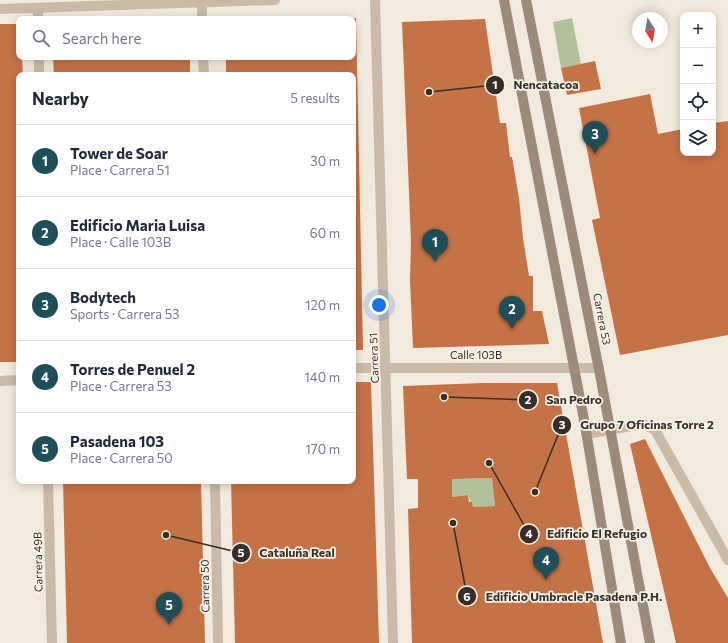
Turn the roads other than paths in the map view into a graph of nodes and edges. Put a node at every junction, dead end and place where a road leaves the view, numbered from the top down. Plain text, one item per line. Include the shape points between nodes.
1 (275, 0) edge
2 (375, 0) edge
3 (504, 0) edge
4 (526, 0) edge
5 (202, 1) edge
6 (38, 8) junction
7 (0, 9) edge
8 (38, 16) edge
9 (202, 16) edge
10 (39, 60) edge
11 (204, 60) edge
12 (39, 72) edge
13 (204, 72) edge
14 (386, 367) junction
15 (574, 367) junction
16 (356, 368) edge
17 (599, 368) junction
18 (16, 380) edge
19 (0, 381) edge
20 (610, 428) junction
21 (586, 434) junction
22 (48, 484) edge
23 (215, 484) edge
24 (728, 560) edge
25 (52, 643) edge
26 (218, 643) edge
27 (393, 643) edge
28 (621, 643) edge
29 (650, 643) edge

1 - 5 street
2 - 14 street, Carrera 51
3 - 15 main road
4 - 17 main road, Carrera 53
5 - 6 street
5 - 9 street
6 - 7 street
6 - 8 street
10 - 12 street
11 - 13 street
14 - 15 street, Calle 103B
14 - 16 street, Calle 103B
14 - 27 street, Carrera 51
15 - 17 street, Calle 103B
15 - 21 main road
17 - 20 main road, Carrera 53
18 - 19 street
20 - 21 street
20 - 24 street via 643,424 655,430
20 - 29 main road, Carrera 53
21 - 28 main road
22 - 25 street, Carrera 49B
23 - 26 street, Carrera 50

